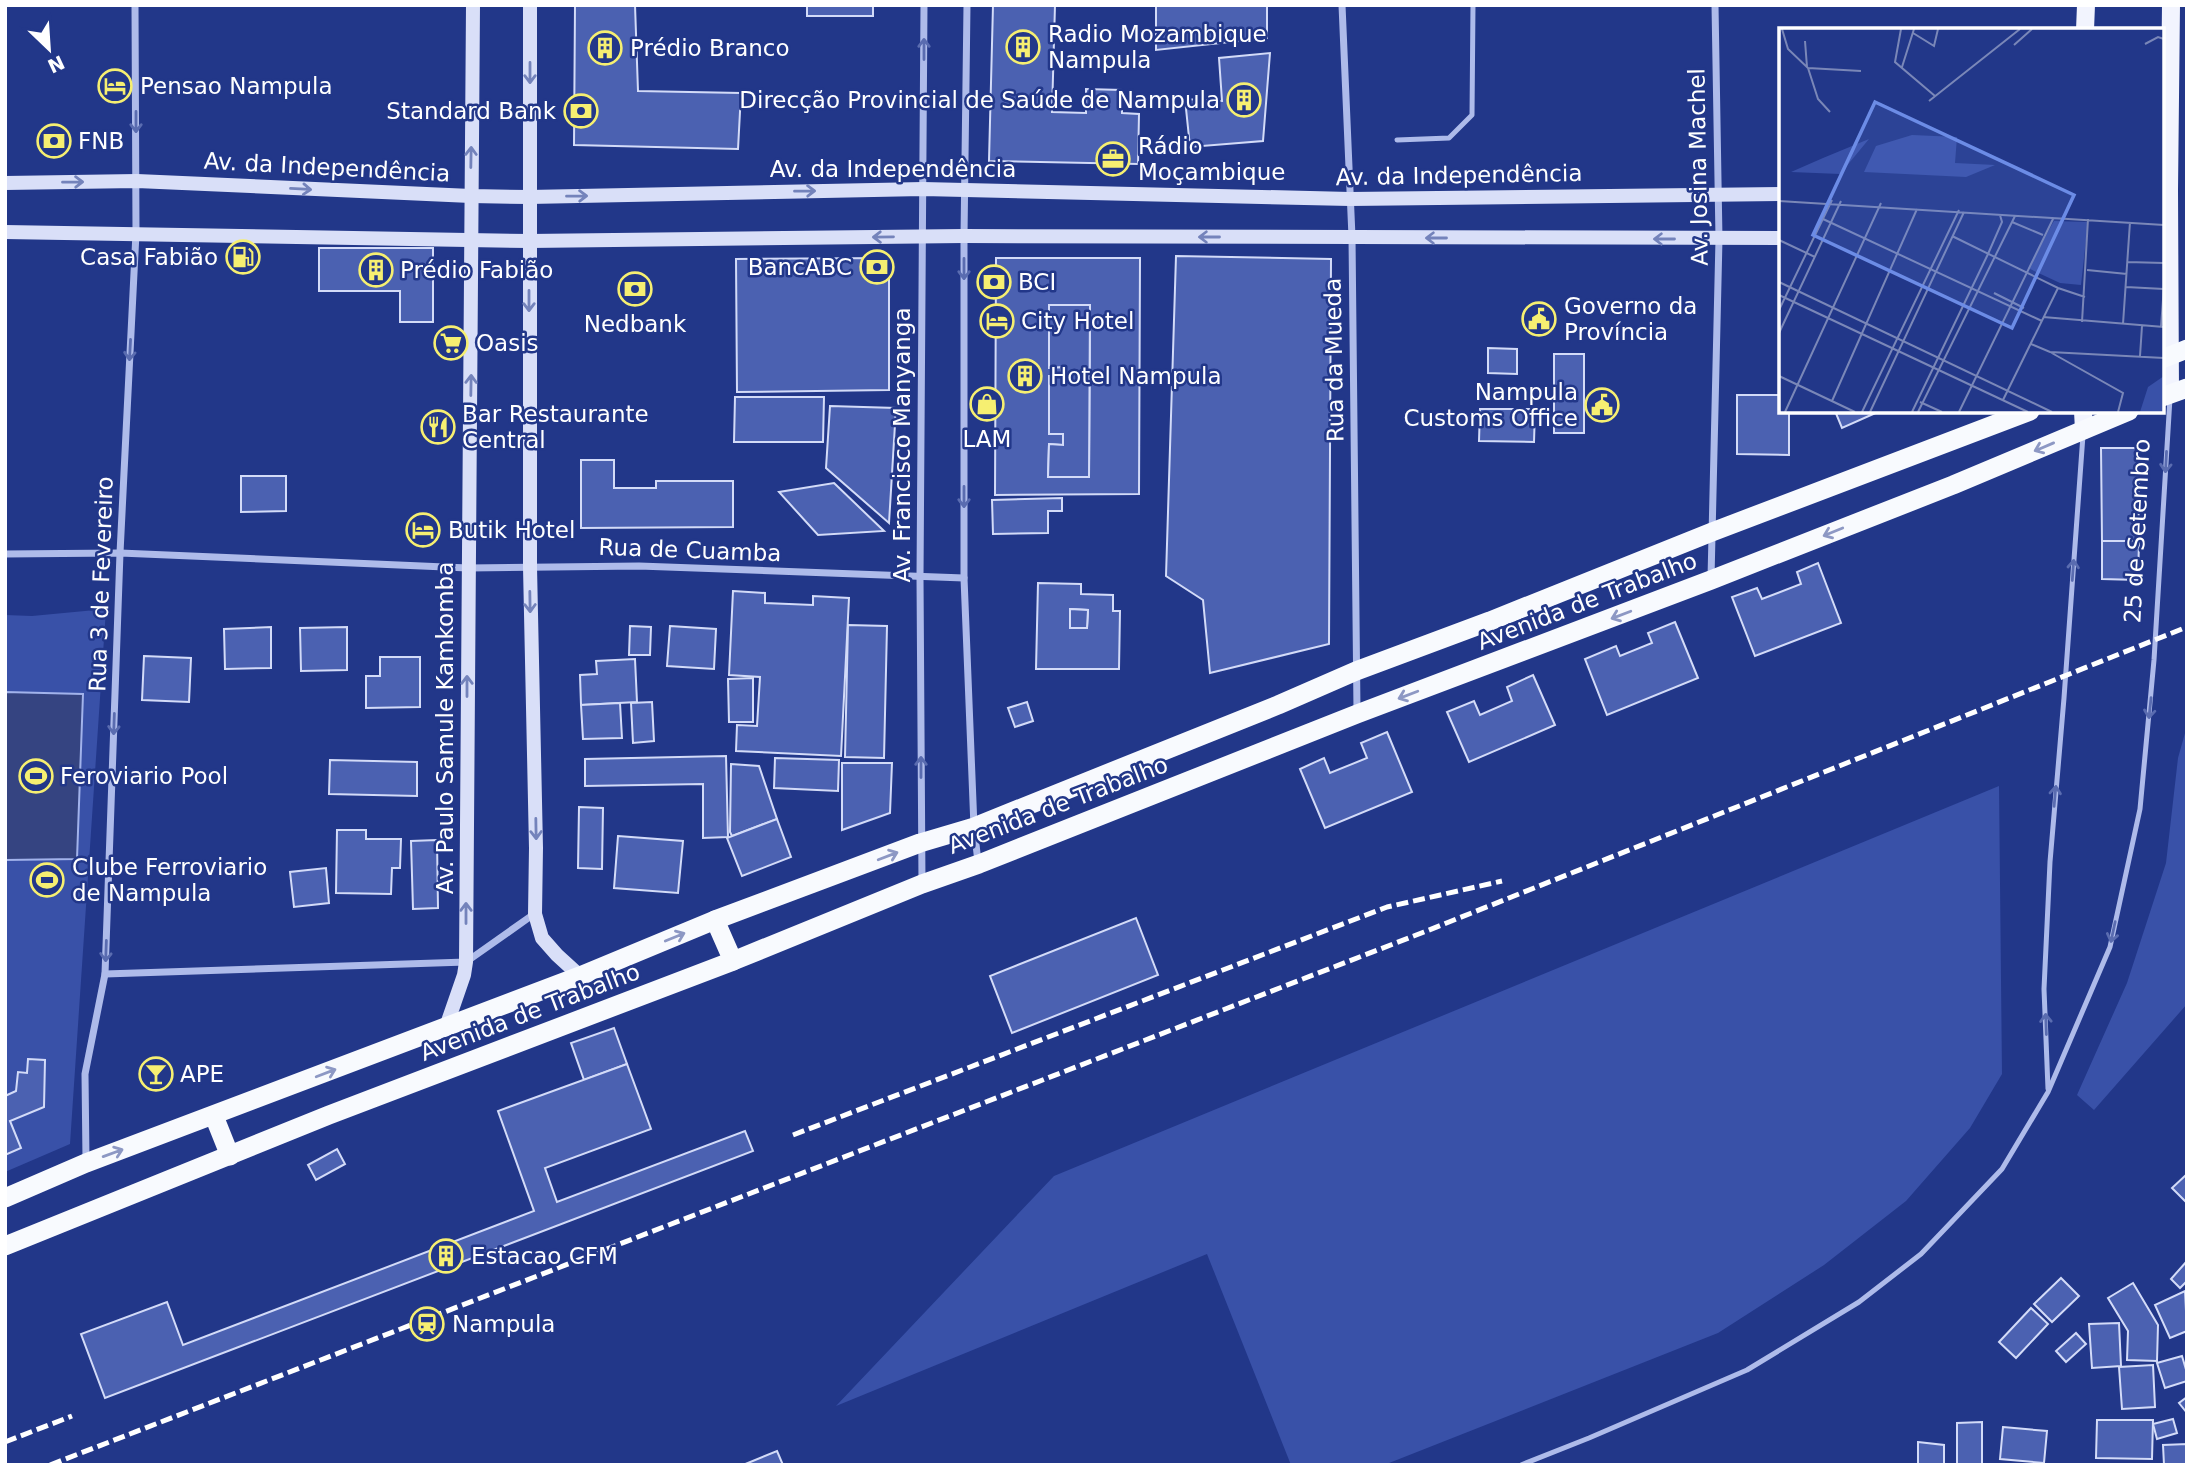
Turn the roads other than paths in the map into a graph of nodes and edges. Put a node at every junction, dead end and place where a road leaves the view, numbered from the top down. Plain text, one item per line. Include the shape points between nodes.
1 (135, 5) edge
2 (473, 5) edge
3 (530, 5) edge
4 (924, 5) edge
5 (967, 5) edge
6 (1342, 5) edge
7 (1473, 5) edge
8 (1715, 5) edge
9 (2086, 5) edge
10 (2171, 5) edge
11 (2085, 28) edge
12 (1397, 140) dead end
13 (137, 181) junction
14 (5, 183) edge
15 (923, 188) junction
16 (966, 189) junction
17 (2166, 190) edge
18 (1719, 194) junction
19 (1779, 194) edge
20 (471, 196) junction
21 (529, 197) junction
22 (1350, 200) junction
23 (2166, 231) edge
24 (5, 232) edge
25 (136, 233) junction
26 (964, 236) junction
27 (923, 237) junction
28 (1352, 237) junction
29 (1779, 238) edge
30 (472, 239) junction
31 (1719, 239) junction
32 (529, 241) junction
33 (2173, 355) edge
34 (2173, 393) edge
35 (2025, 413) edge
36 (2120, 413) edge
37 (2083, 421) edge
38 (1712, 532) junction
39 (120, 553) junction
40 (5, 554) edge
41 (530, 567) junction
42 (468, 568) junction
43 (920, 577) junction
44 (964, 578) junction
45 (1711, 580) junction
46 (1356, 671) junction
47 (1357, 714) junction
48 (974, 827) junction
49 (920, 843) junction
50 (979, 864) junction
51 (922, 884) junction
52 (535, 914) junction
53 (715, 920) junction
54 (733, 961) junction
55 (466, 962) junction
56 (105, 974) junction
57 (580, 976) junction
58 (446, 1027) junction
59 (2048, 1092) junction
60 (214, 1116) junction
61 (230, 1156) junction
62 (86, 1163) junction
63 (5, 1198) edge
64 (5, 1246) edge
65 (1521, 1465) edge

1 -> 13 street, Rua 3 de Fevereiro
20 -> 2 main road, Av. Paulo Samule Kamkomba
3 -> 21 main road
15 -> 4 street, Av. Francisco Manyanga
5 - 16 street
6 - 22 street, Rua da Mueda
7 - 12 lane via 1472,115 1449,138
8 - 18 street, Av. Josina Machel
9 - 11 main road
10 - 17 main road, 25 de Setembro
14 -> 13 main road, Av. da Independência
13 -> 20 main road, Av. da Independência
13 - 25 street, Rua 3 de Fevereiro
15 - 16 main road, Av. da Independência
21 -> 15 main road, Av. da Independência
15 - 27 street, Av. Francisco Manyanga
16 - 22 main road, Av. da Independência
16 - 26 street
17 - 23 main road, 25 de Setembro
18 - 19 main road, Av. da Independência
18 - 22 main road, Av. da Independência
18 - 31 street, Av. Josina Machel
20 - 21 main road, Av. da Independência
20 - 30 main road, Av. Paulo Samule Kamkomba
21 - 32 main road
22 - 28 street, Rua da Mueda
23 - 33 main road, 25 de Setembro
24 - 25 main road
25 - 30 main road
25 -> 39 street, Rua 3 de Fevereiro
26 - 27 main road
28 -> 26 main road
26 -> 44 street
27 -> 32 main road
27 - 43 street, Av. Francisco Manyanga
31 -> 28 main road
28 - 46 street, Rua da Mueda
29 - 31 main road
30 - 32 main road
42 -> 30 main road, Av. Paulo Samule Kamkomba
31 - 38 street, Av. Josina Machel
32 -> 41 main road
33 - 34 main road, 25 de Setembro
34 -> 59 lane, 25 de Setembro via 2140,809 2110,947
35 - 38 highway, Avenida de Trabalho
36 - 37 highway, Avenida de Trabalho
37 -> 45 highway, Avenida de Trabalho via 1953,485
59 -> 37 lane via 2044,989 2050,862
38 - 45 street, Av. Josina Machel
38 - 46 highway, Avenida de Trabalho
39 - 40 street, Rua de Cuamba
39 - 42 street, Rua de Cuamba
39 -> 56 street, Rua 3 de Fevereiro
41 - 42 street, Rua de Cuamba
41 - 43 street, Rua de Cuamba via 639,566
41 -> 52 main road
55 -> 42 main road, Av. Paulo Samule Kamkomba
43 - 44 street, Rua de Cuamba
49 -> 43 street, Av. Francisco Manyanga
44 - 48 street
45 -> 47 highway, Avenida de Trabalho
46 - 47 street, Rua da Mueda
46 - 48 highway, Avenida de Trabalho
47 - 50 highway, Avenida de Trabalho
48 - 49 highway, Avenida de Trabalho
48 - 50 street
49 - 51 street, Av. Francisco Manyanga
53 -> 49 highway, Avenida de Trabalho
50 - 51 highway, Avenida de Trabalho
51 - 54 highway, Avenida de Trabalho
52 - 55 street
52 - 57 main road via 542,938
53 - 54 highway
57 -> 53 highway, Avenida de Trabalho
54 - 61 highway, Avenida de Trabalho
55 - 56 street
55 - 58 main road, Av. Paulo Samule Kamkomba
56 - 62 street, Rua 3 de Fevereiro via 85,1074
57 - 58 highway, Avenida de Trabalho
60 -> 58 highway, Avenida de Trabalho
59 - 65 lane, 25 de Setembro via 2002,1169 1921,1254 1858,1302 1746,1370
60 - 61 highway
62 -> 60 highway, Avenida de Trabalho
61 - 64 highway, Avenida de Trabalho
62 - 63 highway, Avenida de Trabalho

